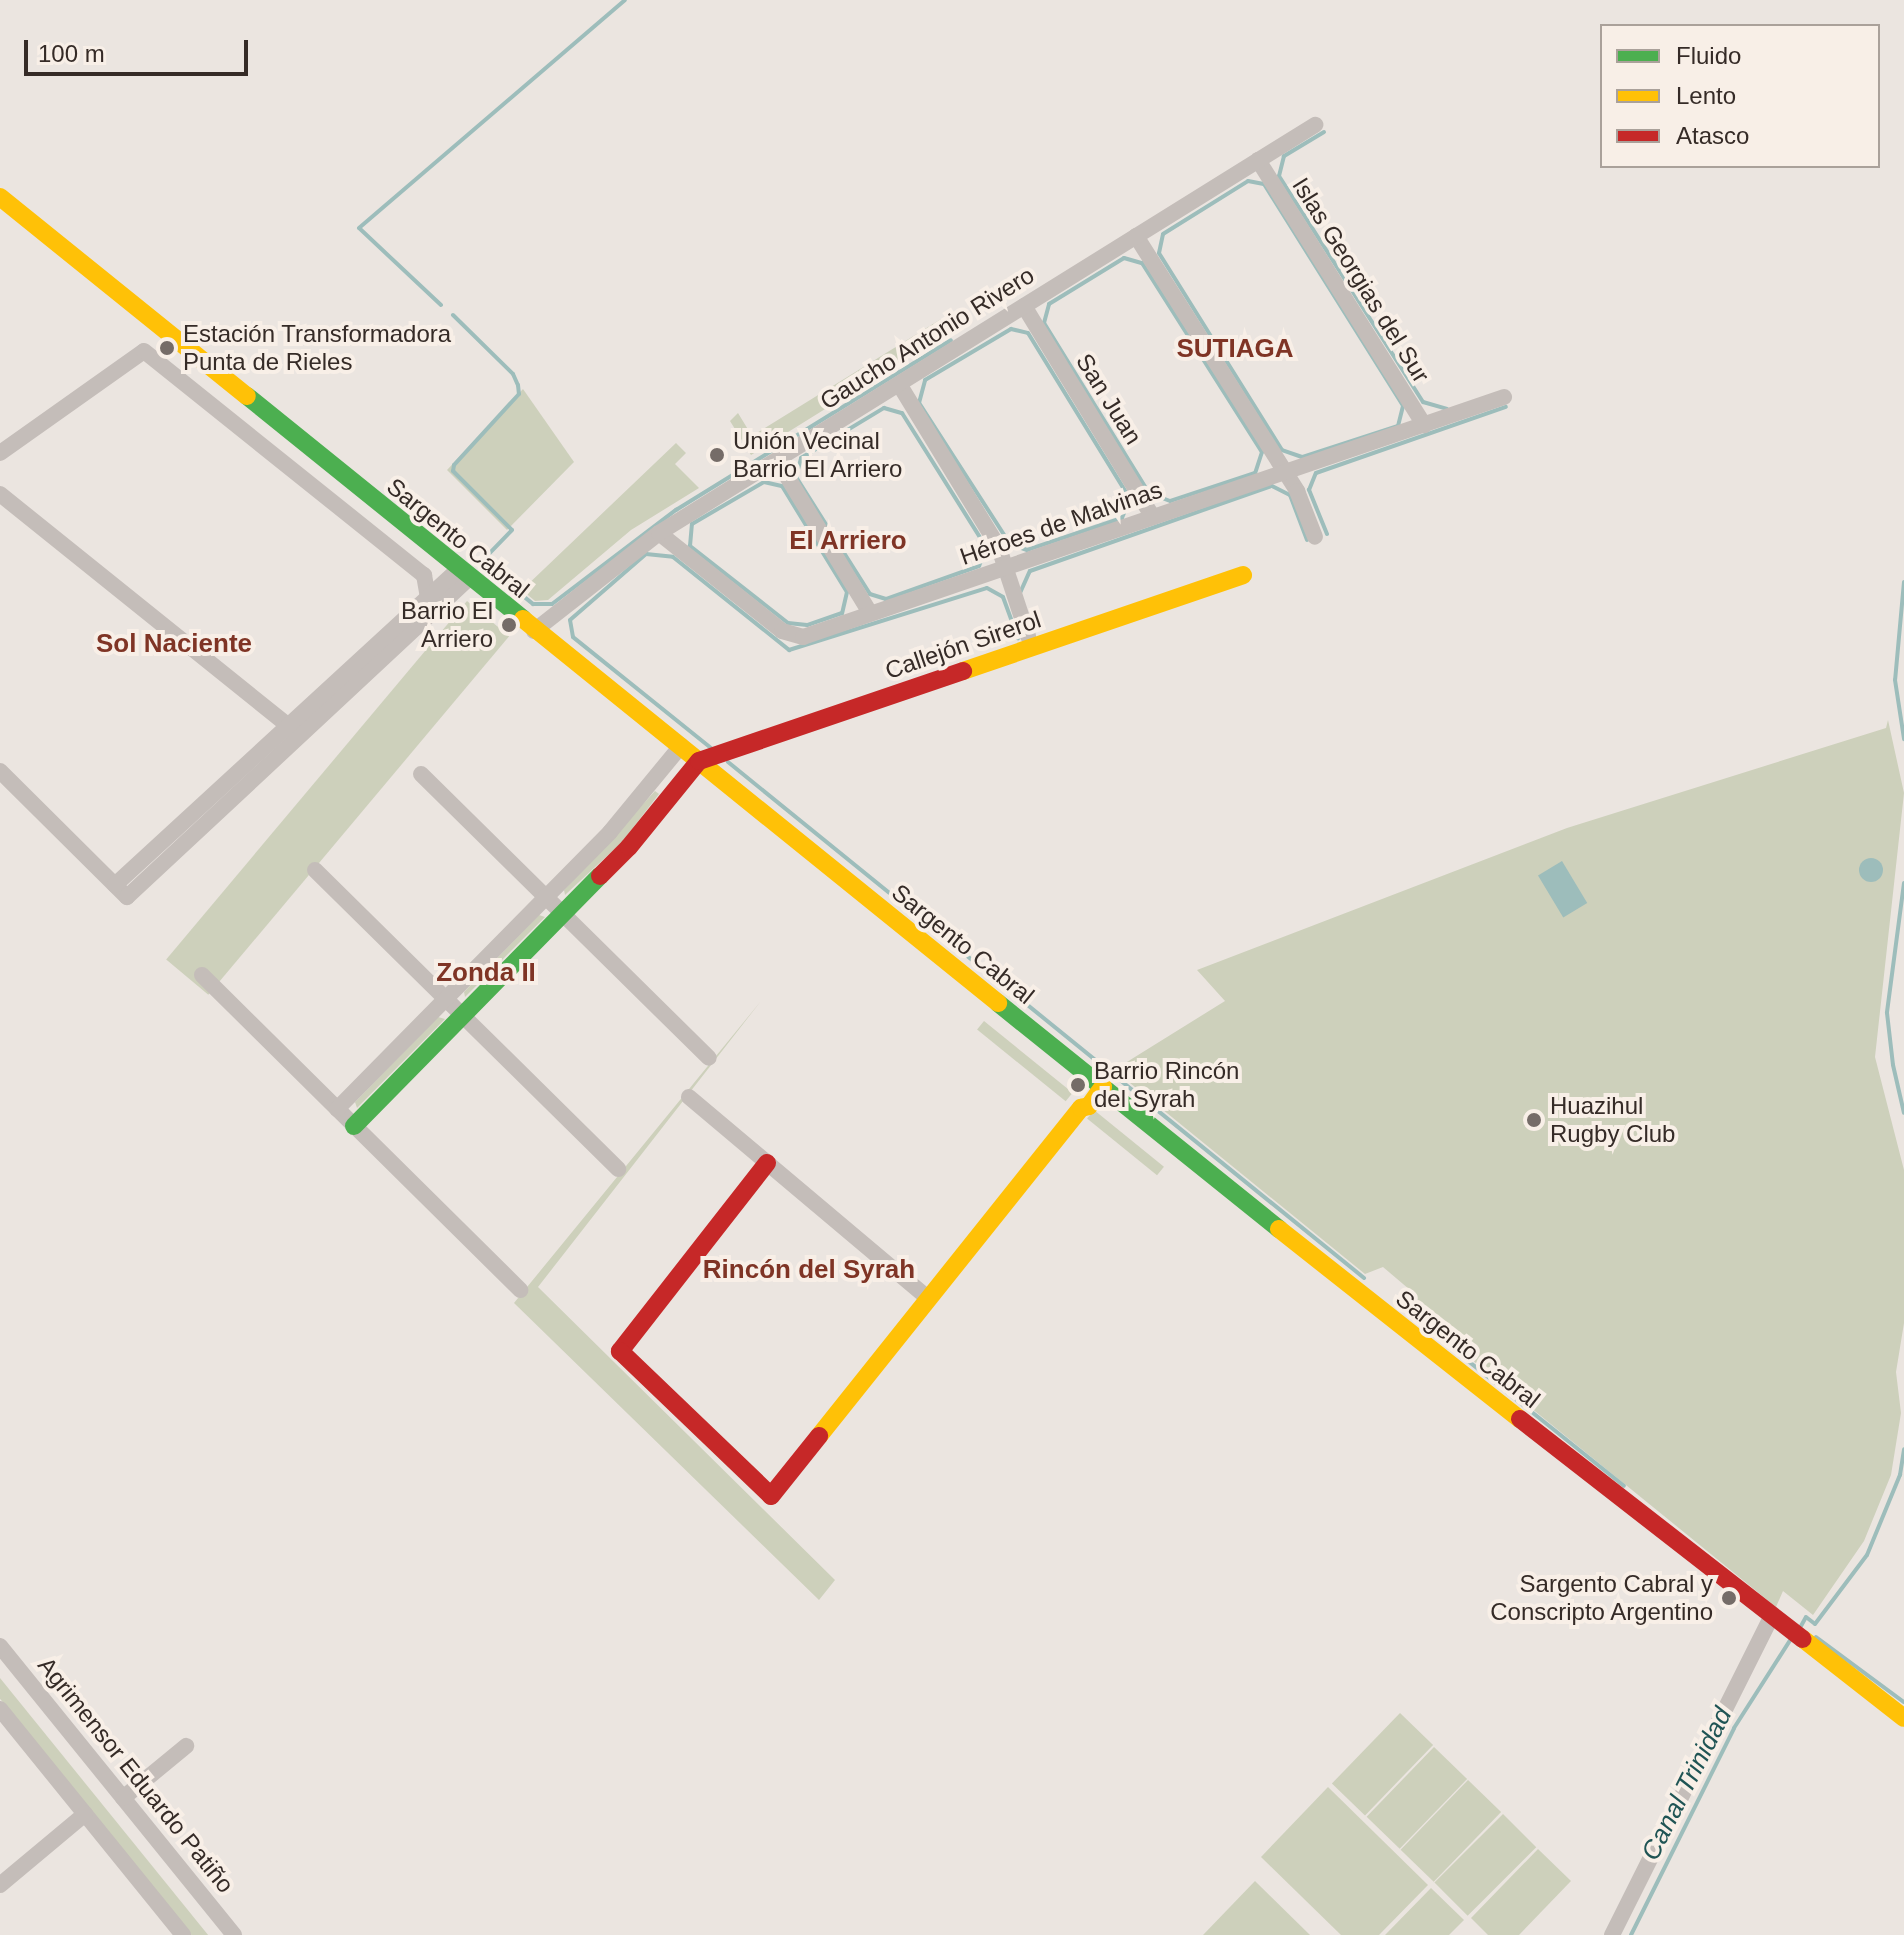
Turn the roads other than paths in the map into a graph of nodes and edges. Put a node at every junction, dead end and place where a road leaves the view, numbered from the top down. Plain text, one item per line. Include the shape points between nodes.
1 (1315, 125) dead end
2 (1258, 160) junction
3 (0, 197) edge
4 (1136, 236) junction
5 (1024, 306) junction
6 (899, 384) junction
7 (1504, 397) dead end
8 (1424, 425) junction
9 (0, 453) edge
10 (777, 460) junction
11 (1285, 472) junction
12 (0, 494) edge
13 (1153, 517) junction
14 (659, 533) junction
15 (1315, 537) dead end
16 (1005, 568) junction
17 (463, 574) junction
18 (1243, 575) dead end
19 (428, 597) junction
20 (870, 613) junction
21 (403, 630) junction
22 (534, 631) junction
23 (1028, 636) dead end
24 (294, 730) junction
25 (681, 746) junction
26 (699, 761) junction
27 (0, 771) edge
28 (421, 774) dead end
29 (315, 870) dead end
30 (546, 897) junction
31 (563, 914) junction
32 (202, 975) dead end
33 (446, 999) junction
34 (463, 1016) junction
35 (709, 1058) dead end
36 (1098, 1084) junction
37 (689, 1097) dead end
38 (337, 1109) junction
39 (354, 1126) junction
40 (767, 1163) junction
41 (618, 1169) dead end
42 (520, 1290) dead end
43 (928, 1298) junction
44 (1771, 1617) junction
45 (0, 1646) edge
46 (0, 1709) edge
47 (1904, 1718) edge
48 (186, 1746) dead end
49 (123, 1798) junction
50 (85, 1814) junction
51 (0, 1885) edge
52 (183, 1935) edge
53 (234, 1935) edge
54 (1612, 1935) edge

1 - 2 street, Gaucho Antonio Rivero
2 - 4 street, Gaucho Antonio Rivero
2 - 8 street, Islas Georgias del Sur
3 - 17 main road, Sargento Cabral
4 - 5 street, Gaucho Antonio Rivero
4 - 11 street
5 - 6 street, Gaucho Antonio Rivero
5 - 13 street, San Juan
6 - 10 street, Gaucho Antonio Rivero
6 - 16 street via 999,548
7 - 8 street, Héroes de Malvinas
8 - 11 street, Héroes de Malvinas
9 - 19 street via 144,351 424,575
10 - 14 street, Gaucho Antonio Rivero
10 - 20 street
11 - 13 street, Héroes de Malvinas
11 - 15 street
12 - 24 street
13 - 16 street, Héroes de Malvinas
14 - 20 street, Héroes de Malvinas via 782,631 803,637
14 - 22 street, Gaucho Antonio Rivero
16 - 20 street, Héroes de Malvinas
16 - 23 street
17 - 19 street
17 - 21 street
17 - 22 main road, Sargento Cabral
18 - 26 main road, Callejón Sirerol
19 - 21 street
21 - 24 street
22 - 25 main road, Sargento Cabral
24 - 27 street via 215,804 115,885
25 - 26 main road, Sargento Cabral
25 - 30 street via 610,832
26 - 31 main road via 629,847
26 - 36 main road, Sargento Cabral
28 - 30 street
29 - 33 street
30 - 31 street
30 - 33 street
31 - 34 main road
31 - 35 street
32 - 38 street
33 - 34 street
33 - 38 street
34 - 39 main road
34 - 41 street
36 - 43 main road via 1089,1106 1081,1108
36 - 44 main road, Sargento Cabral
37 - 40 street
38 - 39 street
39 - 42 street
40 - 43 street
40 - 43 main road via 620,1351 771,1496
44 - 47 main road, Sargento Cabral
44 - 54 street
45 - 49 street, Agrimensor Eduardo Patiño
46 - 50 street
48 - 49 street
49 - 53 street, Agrimensor Eduardo Patiño
50 - 51 street
50 - 52 street

